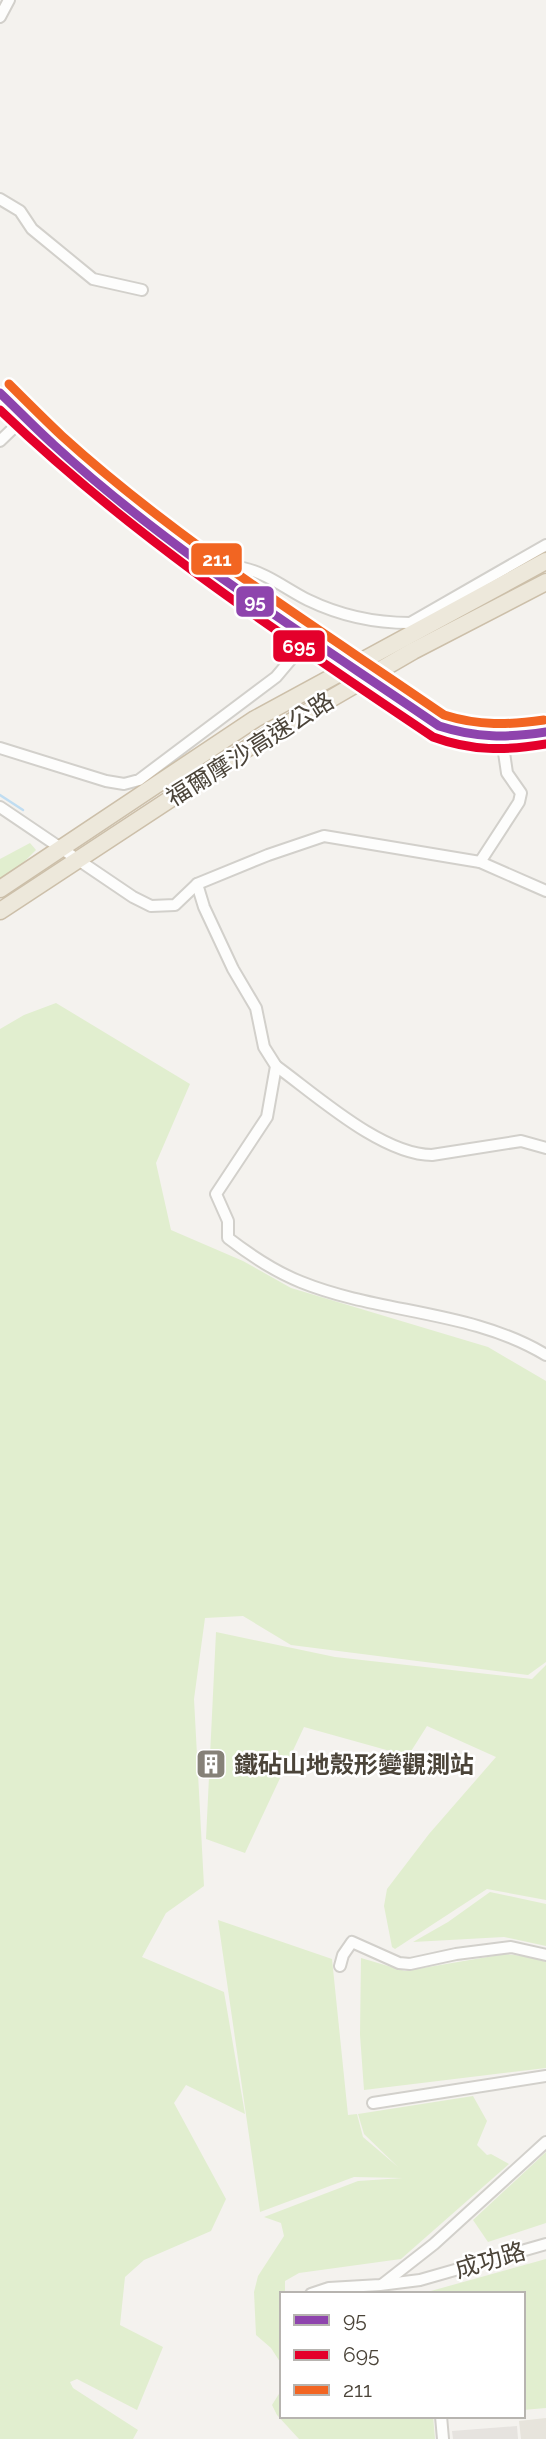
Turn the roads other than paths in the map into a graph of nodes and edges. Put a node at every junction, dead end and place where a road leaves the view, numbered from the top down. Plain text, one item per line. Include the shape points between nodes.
1 (9, 0) edge
2 (0, 16) edge
3 (0, 199) edge
4 (142, 290) dead end
5 (0, 393) edge
6 (26, 416) junction
7 (0, 441) edge
8 (546, 545) edge
9 (546, 562) edge
10 (225, 580) junction
11 (546, 582) edge
12 (309, 638) junction
13 (546, 732) edge
14 (502, 739) junction
15 (0, 748) edge
16 (0, 807) edge
17 (480, 862) junction
18 (197, 884) junction
19 (0, 889) edge
20 (546, 891) edge
21 (0, 911) edge
22 (276, 1066) junction
23 (546, 1148) edge
24 (546, 1354) edge
25 (546, 1955) edge
26 (340, 1966) dead end
27 (546, 2076) edge
28 (373, 2104) dead end
29 (546, 2141) edge
30 (546, 2244) edge
31 (380, 2285) junction
32 (317, 2292) edge
33 (441, 2418) edge
34 (443, 2439) edge

1 - 2 street
3 - 4 street via 20,211 40,236 93,279
5 - 6 street
6 - 7 street
6 - 10 street via 141,517
8 - 10 street via 410,623 343,614 243,568
9 - 19 highway, 福爾摩沙高速公路 via 255,719
10 - 12 street
11 - 21 highway, 福爾摩沙高速公路 via 413,651 263,738
12 - 14 street, bridge via 439,726
12 - 15 street via 276,677 139,780 124,784 106,781
13 - 14 street
14 - 17 street via 507,773 521,793
16 - 18 street via 151,906 175,905
17 - 18 street via 324,836
17 - 20 street
18 - 22 street via 233,969 256,1008 264,1047
22 - 23 street via 374,1137 405,1150 432,1155 521,1141
22 - 24 street via 267,1117 216,1194 228,1221 228,1238 300,1282 474,1325
25 - 26 street via 511,1947 410,1964 352,1942
27 - 28 street
29 - 31 street via 434,2244
30 - 31 street, 成功路 via 420,2280
31 - 32 street, 成功路
33 - 34 street

